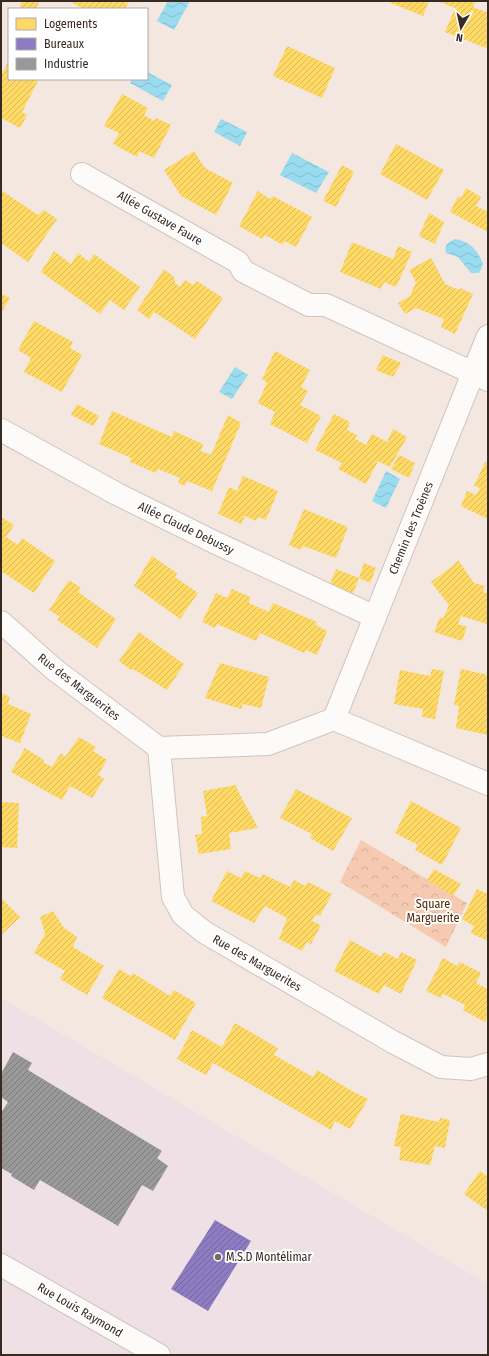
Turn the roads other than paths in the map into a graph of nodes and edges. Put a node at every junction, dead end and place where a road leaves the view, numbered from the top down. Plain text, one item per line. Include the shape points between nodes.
1 (82, 174) dead end
2 (488, 336) edge
3 (480, 376) edge
4 (1, 430) edge
5 (375, 617) junction
6 (1, 622) edge
7 (334, 720) junction
8 (159, 748) junction
9 (488, 784) edge
10 (488, 1064) edge
11 (1, 1265) edge
12 (159, 1355) edge

1 - 3 street, Allée Gustave Faure via 238,262 243,272 309,305 326,305
2 - 3 street, Chemin des Troènes
3 - 5 street, Chemin des Troènes
4 - 5 street, Allée Claude Debussy via 131,501
5 - 7 street, Chemin des Troènes
6 - 8 street, Rue des Marguerites via 55,670
7 - 8 street via 268,744
7 - 9 street
8 - 10 street, Rue des Marguerites via 173,897 183,915 204,932 392,1042 441,1067 471,1069
11 - 12 street, Rue Louis Raymond

